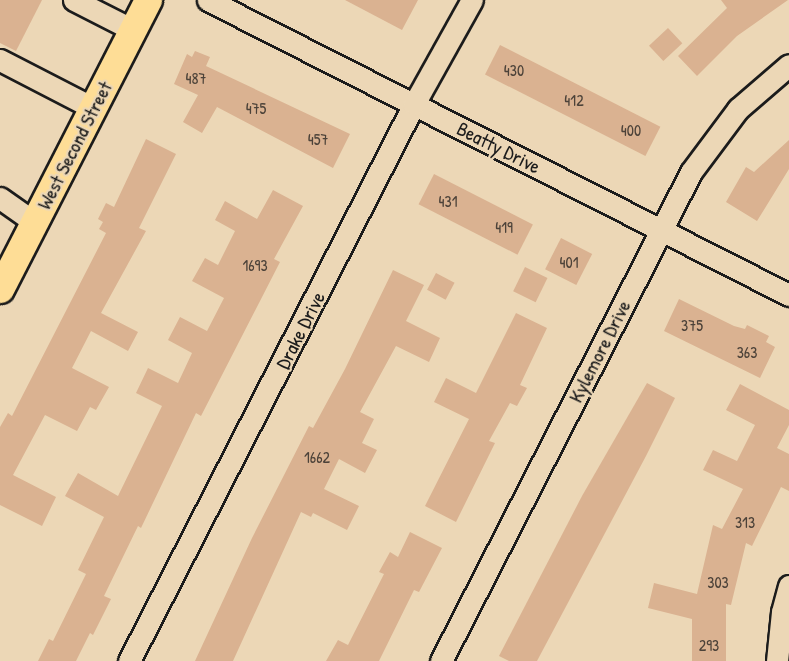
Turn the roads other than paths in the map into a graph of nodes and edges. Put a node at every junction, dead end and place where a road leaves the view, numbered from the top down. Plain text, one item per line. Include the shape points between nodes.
1 (74, 0) edge
2 (148, 0) edge
3 (208, 0) edge
4 (472, 0) edge
5 (133, 30) junction
6 (0, 60) edge
7 (789, 65) edge
8 (414, 104) junction
9 (93, 108) junction
10 (0, 198) edge
11 (34, 222) junction
12 (660, 229) junction
13 (0, 289) edge
14 (789, 295) edge
15 (789, 586) edge
16 (129, 661) edge
17 (441, 661) edge
18 (777, 661) edge

1 - 5 street
2 - 5 main road, West Second Street
3 - 8 street, Beatty Drive
4 - 8 street, Drake Drive
5 - 9 main road, West Second Street
6 - 9 street
7 - 12 street, Kylemore Drive via 738,109 711,141
8 - 12 street, Beatty Drive
8 - 16 street, Drake Drive
9 - 11 main road, West Second Street
10 - 11 street
11 - 13 main road, West Second Street
12 - 14 street, Beatty Drive
12 - 17 street, Kylemore Drive
15 - 18 street

